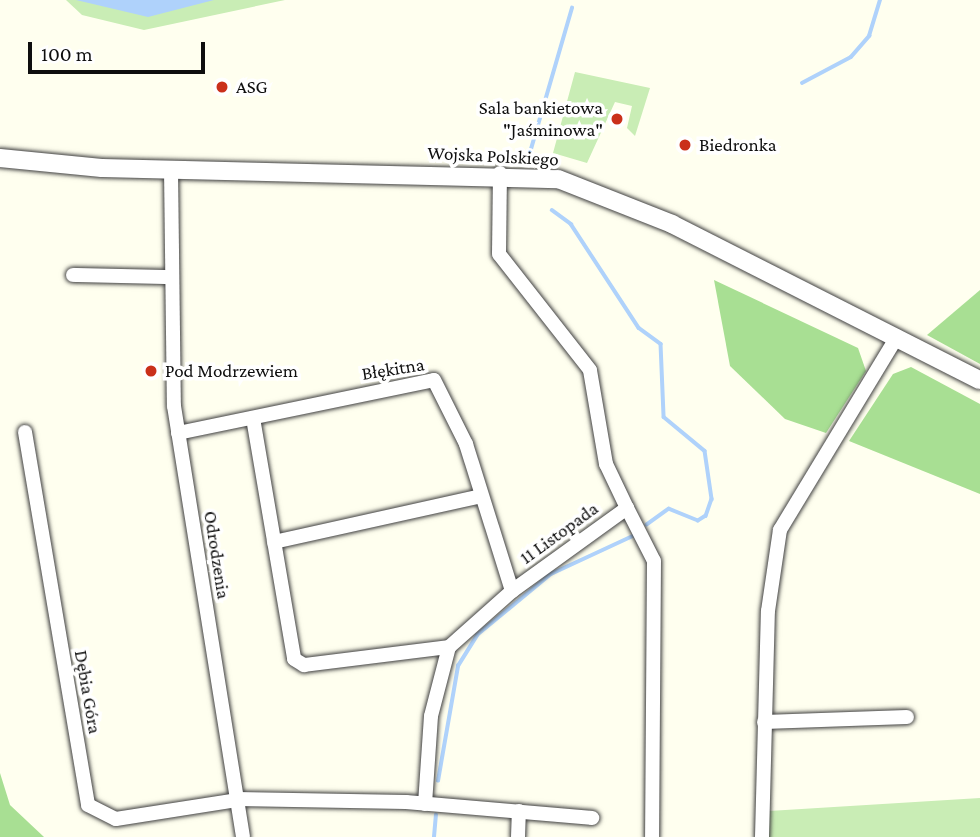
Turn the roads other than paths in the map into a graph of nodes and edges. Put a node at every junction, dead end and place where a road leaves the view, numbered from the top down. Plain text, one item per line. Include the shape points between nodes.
1 (0, 158) edge
2 (171, 169) junction
3 (500, 173) junction
4 (73, 275) dead end
5 (169, 277) junction
6 (897, 337) junction
7 (980, 380) edge
8 (253, 418) junction
9 (25, 432) dead end
10 (178, 433) junction
11 (481, 496) junction
12 (627, 508) junction
13 (274, 542) junction
14 (512, 591) junction
15 (449, 647) junction
16 (907, 717) dead end
17 (764, 722) junction
18 (237, 799) junction
19 (425, 804) junction
20 (519, 811) junction
21 (592, 818) dead end
22 (243, 837) edge
23 (518, 837) edge
24 (652, 837) edge
25 (762, 837) edge

1 - 2 street, Wojska Polskiego
2 - 3 street, Wojska Polskiego
2 - 5 street, Odrodzenia
3 - 6 street, Wojska Polskiego via 558,179 614,197
3 - 12 street, 11 Listopada via 499,254 590,370 606,464
4 - 5 street
5 - 10 street, Odrodzenia
6 - 7 street, Wojska Polskiego
6 - 17 street via 780,530
8 - 10 street, Błękitna
8 - 11 street, Błękitna via 434,380 456,419
8 - 13 street
9 - 18 street, Dębia Góra via 88,805 103,818 116,819
10 - 18 street, Odrodzenia
11 - 13 street
11 - 14 street, Błękitna
12 - 14 street, 11 Listopada
12 - 24 street via 654,561
13 - 15 street via 297,663
14 - 15 street, 11 Listopada
15 - 19 street via 430,716
16 - 17 street
17 - 25 street
18 - 19 street
18 - 22 street, Odrodzenia
19 - 20 street
20 - 21 street
20 - 23 street

